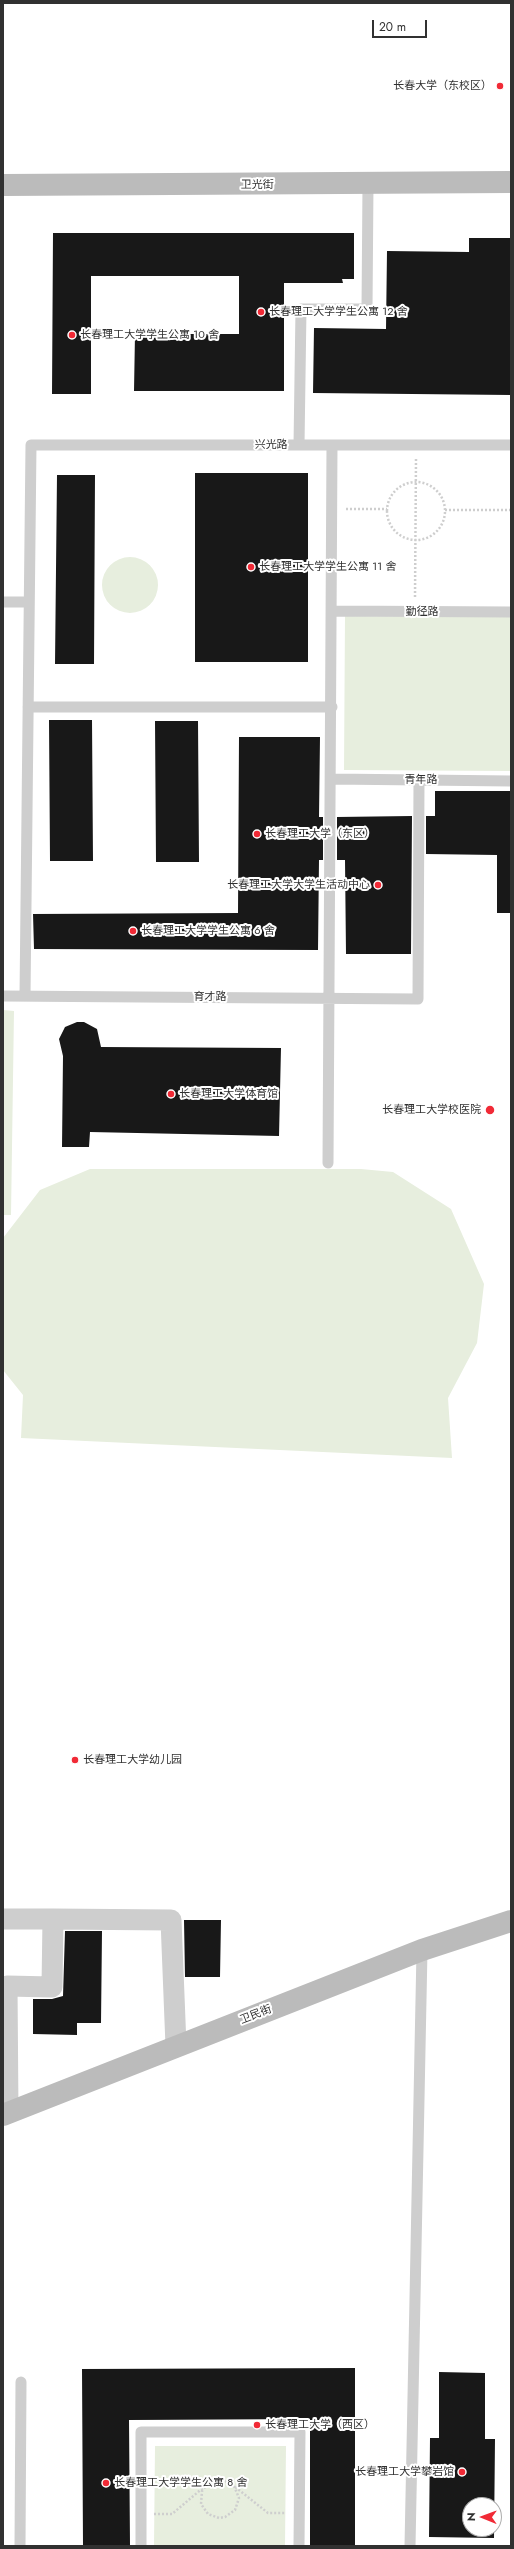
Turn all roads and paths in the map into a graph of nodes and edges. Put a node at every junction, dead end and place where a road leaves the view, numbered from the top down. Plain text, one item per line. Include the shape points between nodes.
1 (511, 182) edge
2 (368, 184) junction
3 (3, 185) edge
4 (299, 445) junction
5 (332, 445) junction
6 (416, 445) junction
7 (511, 445) edge
8 (416, 482) junction
9 (332, 509) junction
10 (387, 509) junction
11 (445, 510) junction
12 (511, 510) edge
13 (416, 540) junction
14 (3, 602) edge
15 (29, 602) junction
16 (333, 611) junction
17 (415, 612) junction
18 (511, 612) edge
19 (28, 707) junction
20 (332, 708) junction
21 (332, 779) junction
22 (419, 780) junction
23 (511, 781) edge
24 (3, 996) edge
25 (25, 996) junction
26 (329, 998) junction
27 (328, 1163) dead end
28 (3, 1919) edge
29 (53, 1919) junction
30 (511, 1921) edge
31 (422, 1950) junction
32 (176, 2046) junction
33 (5, 2114) edge
34 (21, 2382) dead end
35 (206, 2486) junction
36 (234, 2486) junction
37 (299, 2513) junction
38 (141, 2514) junction
39 (20, 2546) edge
40 (141, 2546) edge
41 (299, 2546) edge
42 (410, 2546) edge

1 - 2 street, 卫光街
2 - 3 street, 卫光街
2 - 4 lane via 367,309 301,309
4 - 5 lane, 兴光路
4 - 15 lane, 兴光路 via 30,445
5 - 6 lane, 兴光路
5 - 9 lane
6 - 7 lane, 兴光路
6 - 8 path
8 - 10 path via 402,485 395,491
8 - 11 path via 431,486 438,492
8 - 13 path
9 - 10 path
9 - 16 lane
10 - 13 path via 388,518 395,530 406,538
11 - 12 path
11 - 13 path via 442,524 433,535
13 - 17 path
14 - 15 lane
15 - 19 lane
16 - 17 lane, 勤径路
16 - 20 lane
17 - 18 lane, 勤径路
19 - 20 lane
19 - 25 lane
20 - 21 lane
21 - 22 lane, 青年路
21 - 26 lane
22 - 23 lane, 青年路
22 - 26 lane, 育才路 via 418,999
24 - 25 lane, 育才路
25 - 26 lane, 育才路
26 - 27 lane
28 - 29 street
29 - 32 street via 171,1920
29 - 33 street via 52,1987 7,1986
30 - 31 street, 卫民街
31 - 32 street, 卫民街
31 - 42 lane
32 - 33 street, 卫民街
34 - 39 lane
35 - 36 path via 217,2480 229,2482
35 - 36 path via 201,2504 208,2514 219,2518 231,2514 238,2504 238,2492
35 - 38 path via 172,2514
36 - 37 path via 268,2513
37 - 38 lane via 300,2432 142,2432
37 - 41 lane
38 - 40 lane

